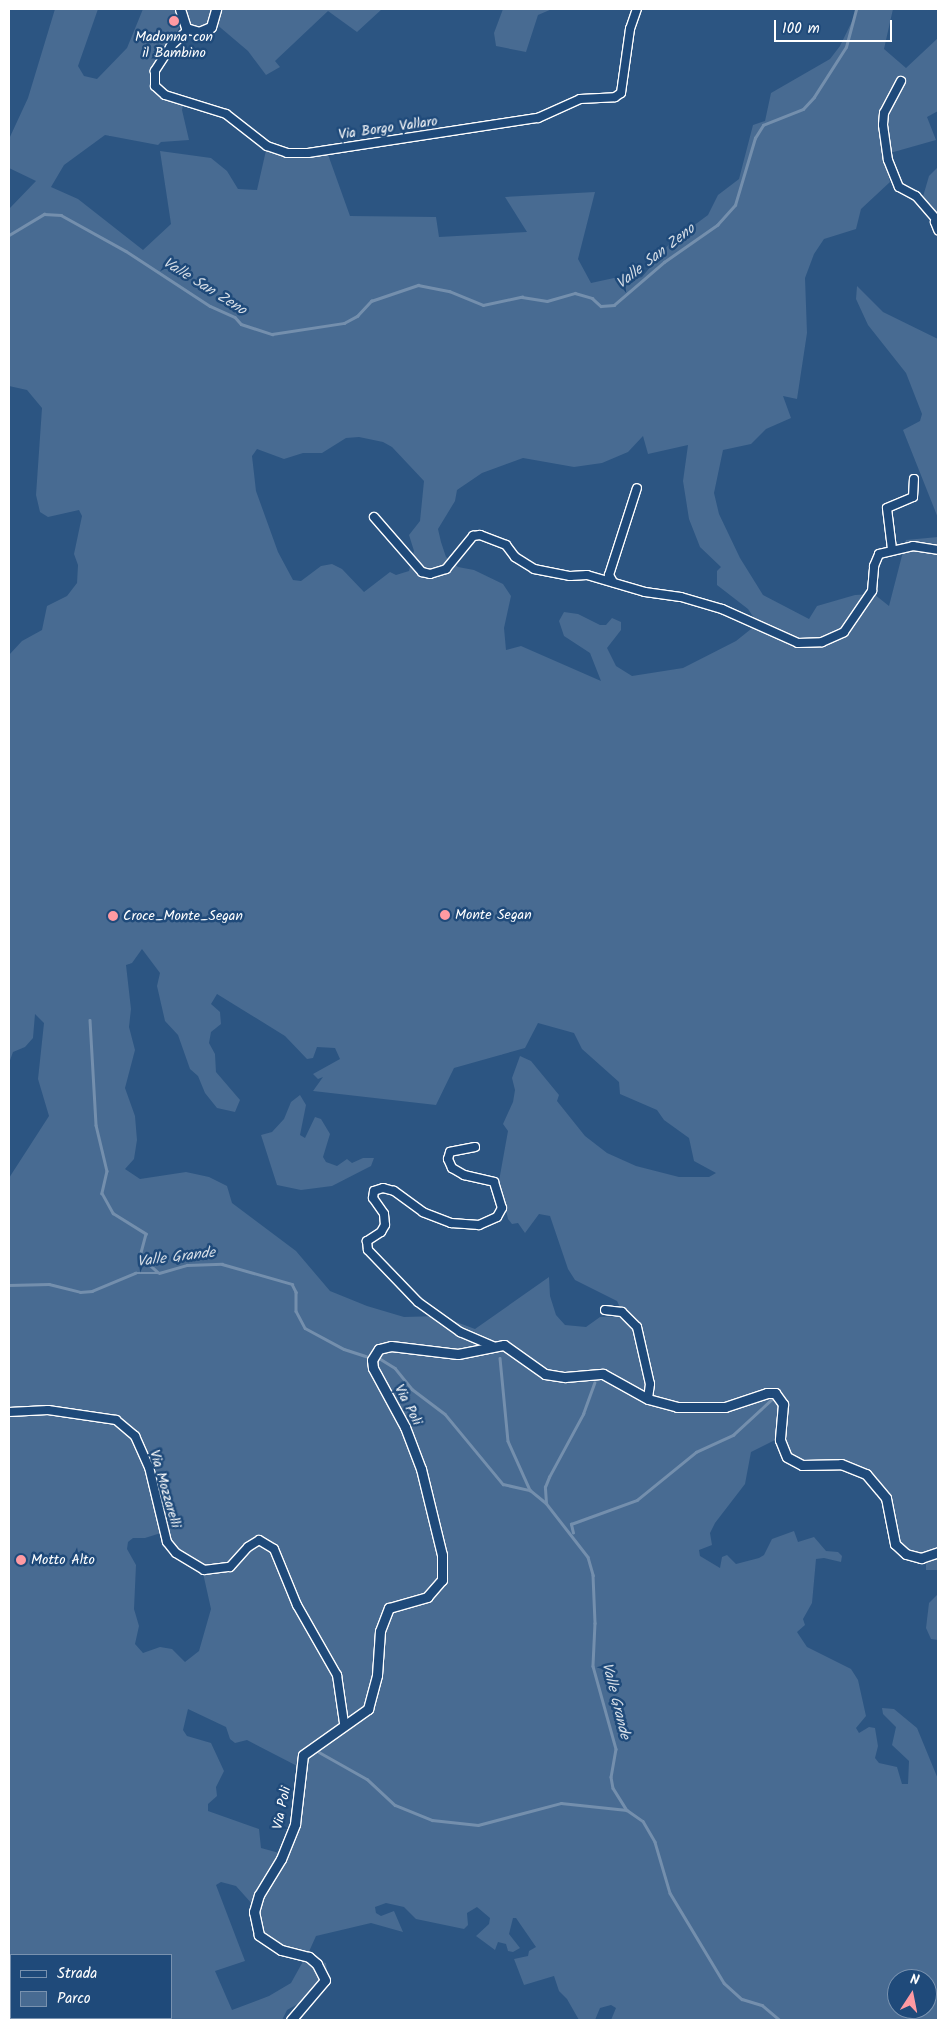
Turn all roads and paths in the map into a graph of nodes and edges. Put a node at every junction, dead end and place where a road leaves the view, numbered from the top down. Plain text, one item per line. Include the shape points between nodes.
1 (180, 9) edge
2 (216, 9) edge
3 (637, 9) edge
4 (189, 29) junction
5 (902, 81) dead end
6 (937, 218) edge
7 (938, 230) edge
8 (914, 479) dead end
9 (637, 488) dead end
10 (374, 517) dead end
11 (892, 549) junction
12 (938, 550) edge
13 (613, 582) junction
14 (476, 1148) dead end
15 (605, 1310) dead end
16 (492, 1346) junction
17 (648, 1399) junction
18 (9, 1412) edge
19 (938, 1552) edge
20 (344, 1723) junction
21 (290, 2020) edge

1 - 4 street via 182,20
2 - 4 street via 211,27 199,32
3 - 4 street, Via Borgo Vallaro via 630,29 621,93 615,97 580,99 538,118 308,153 287,153 267,146 226,114 165,95 155,86 155,71 171,46
5 - 6 street via 884,113 884,143 888,160 899,187 916,196
6 - 7 street
8 - 11 street via 913,497 888,508
9 - 13 street via 609,575
10 - 13 street via 422,572 430,574 446,569 473,536 480,535 506,544 515,557 534,569
11 - 12 street via 913,546
11 - 13 street via 880,554 874,566 872,591 860,614 844,632 822,642 798,643 722,609
14 - 16 street via 450,1152 448,1160 452,1168 464,1174 494,1182 502,1208 497,1217 479,1225 451,1223 423,1212 394,1191 383,1188 374,1191 373,1198 384,1214 385,1225 381,1232 367,1241 368,1250 418,1302 460,1332
15 - 17 street via 622,1312 637,1327 650,1384
16 - 17 street via 504,1345 545,1374 565,1377 603,1374
16 - 20 street, Via Poli via 480,1352 458,1354 391,1346 374,1354 374,1368 405,1426 421,1469 442,1555 442,1580 427,1597 389,1608 380,1631 377,1675 368,1709
17 - 19 street via 677,1407 724,1407 775,1393 783,1404 780,1440 787,1457 802,1465 841,1464 866,1474 886,1498 895,1544 906,1554 921,1558
18 - 20 street, Via Mozzarelli via 48,1410 116,1420 135,1436 149,1467 167,1542 176,1553 204,1570 230,1567 259,1540 274,1549 297,1606 337,1675
20 - 21 street, Via Poli via 303,1755 295,1824 281,1860 259,1895 254,1912 259,1935 281,1950 309,1956 325,1980

